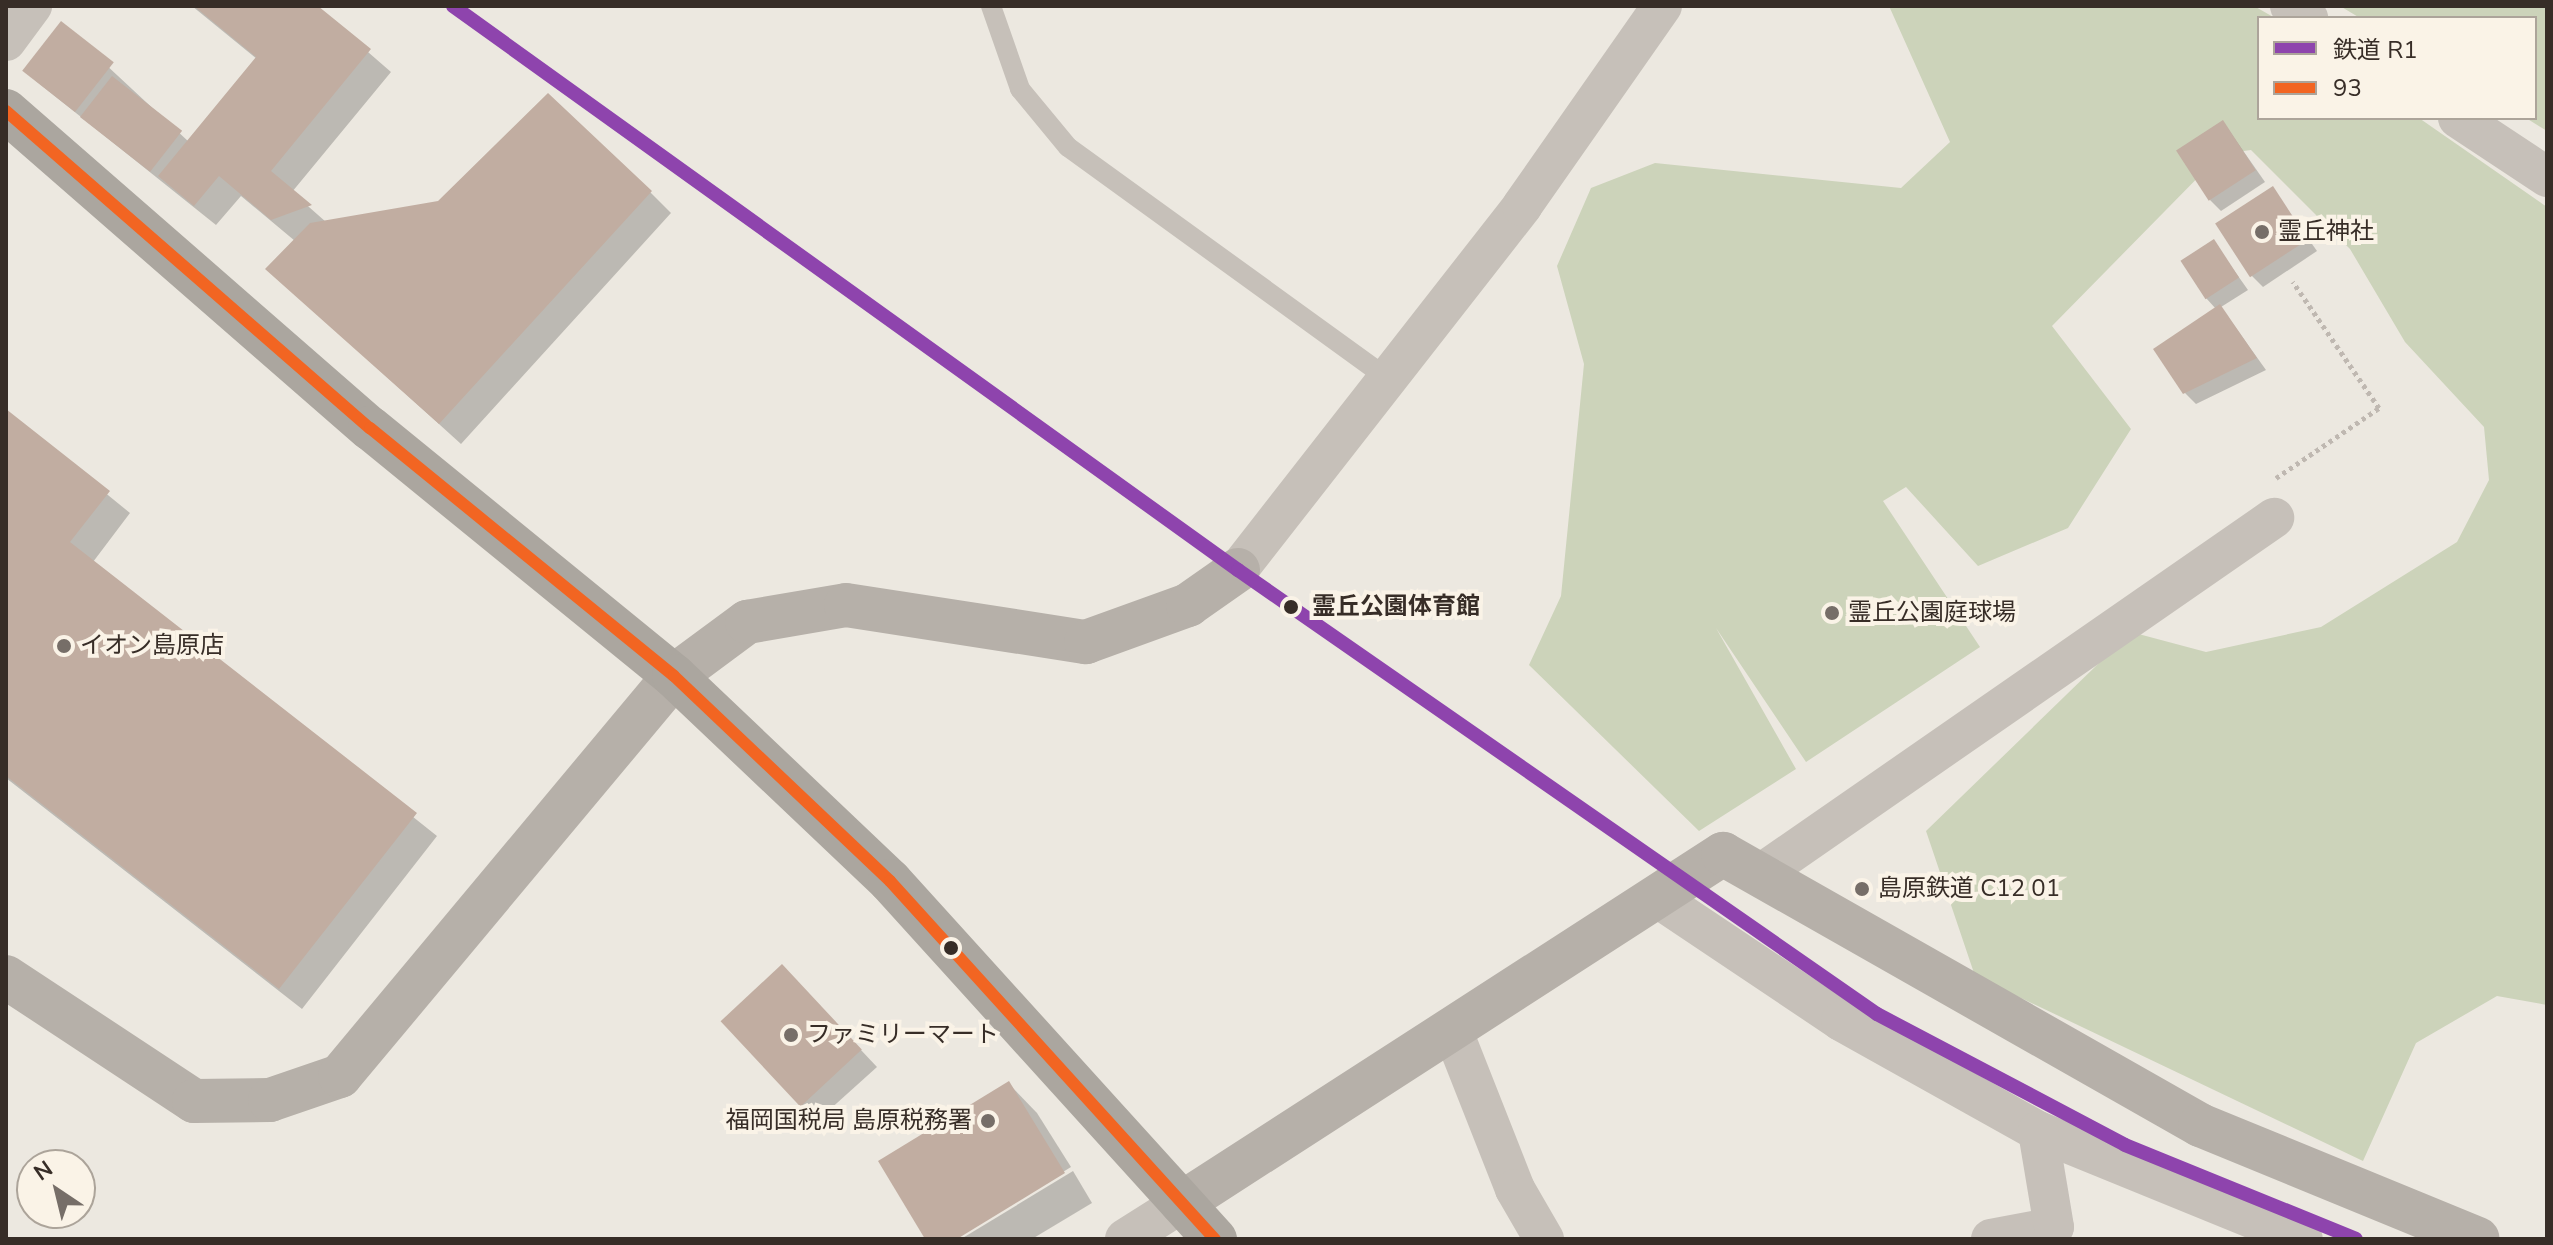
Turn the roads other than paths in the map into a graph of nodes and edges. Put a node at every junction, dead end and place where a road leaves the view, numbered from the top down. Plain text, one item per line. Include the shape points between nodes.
1 (32, 6) edge
2 (991, 6) edge
3 (1662, 6) edge
4 (6, 41) edge
5 (6, 111) edge
6 (2461, 120) edge
7 (2547, 177) edge
8 (1388, 379) junction
9 (2267, 503) road end
10 (1238, 570) joint
11 (674, 676) junction
12 (1759, 875) junction
13 (1656, 897) junction
14 (6, 977) edge
15 (1452, 1029) junction
16 (2038, 1131) junction
17 (1182, 1203) junction
18 (2294, 1237) edge
19 (1125, 1239) edge
20 (1215, 1239) edge
21 (1544, 1239) edge
22 (1991, 1239) edge
23 (2478, 1239) edge

1 - 4 street
2 - 8 lane via 1020,89 1068,147
3 - 8 street via 1522,206
5 - 11 highway via 370,428
6 - 7 street
8 - 10 street
9 - 12 street
10 - 11 street via 1188,605 1086,642 846,605 747,622
11 - 14 street via 340,1076 270,1100 194,1101
11 - 17 highway via 890,881
12 - 13 street via 1723,854
12 - 23 street via 2200,1125
13 - 15 street
13 - 16 street via 1841,1021
15 - 17 street
15 - 21 street via 1515,1189
16 - 18 street
16 - 22 street via 2054,1227
17 - 19 street
17 - 20 highway

